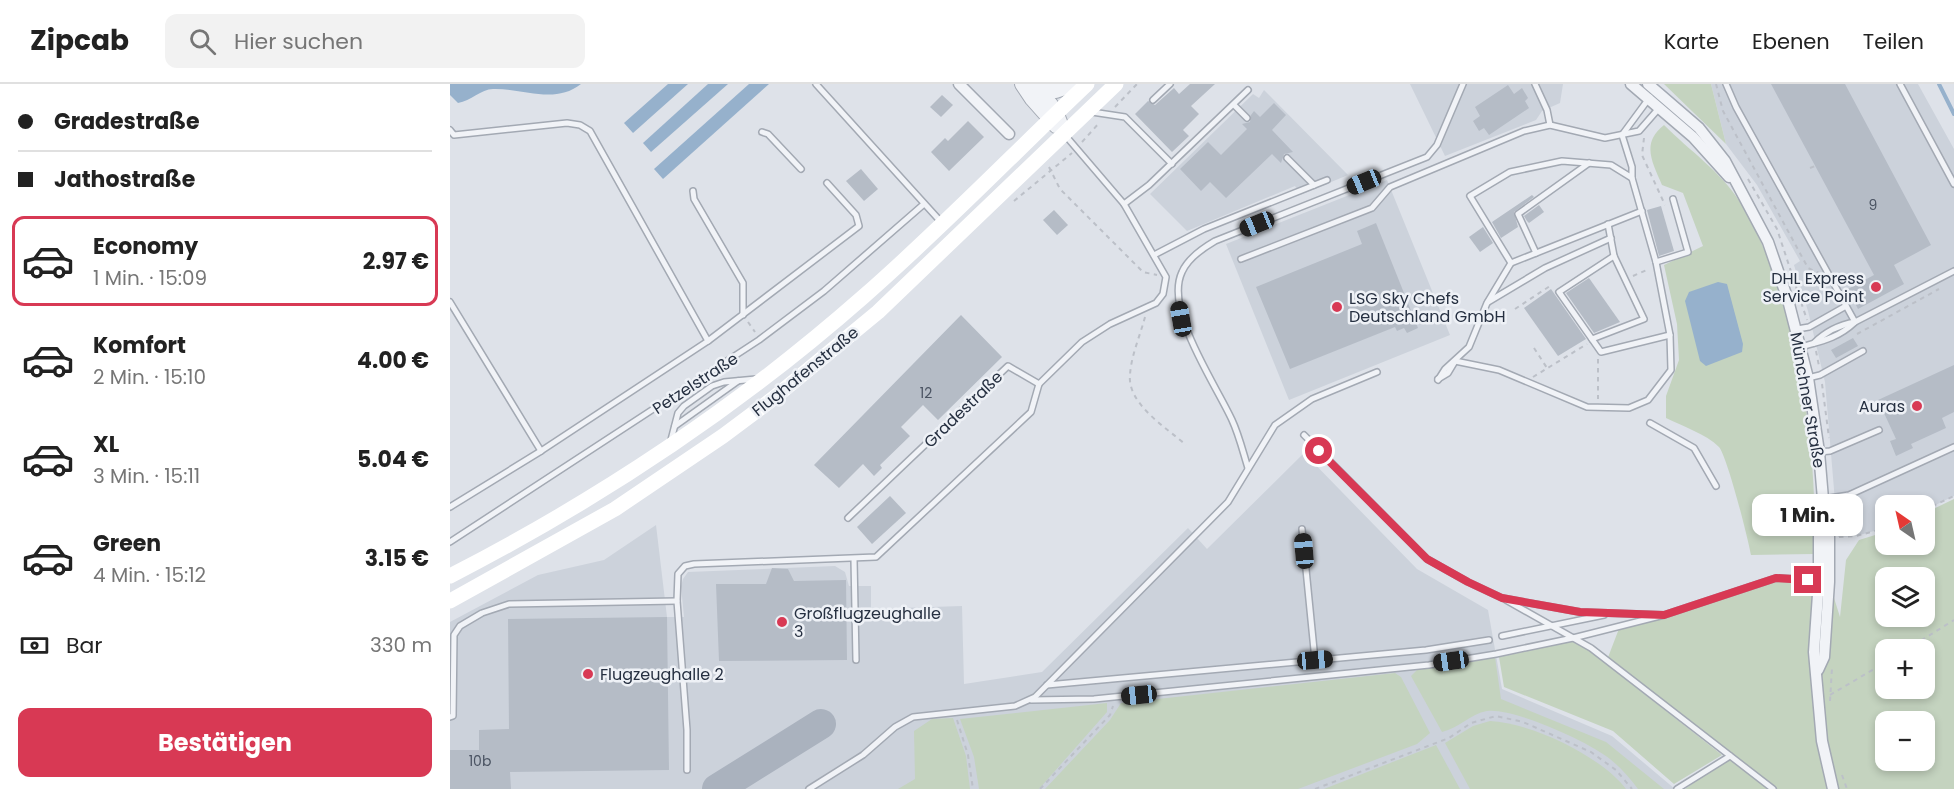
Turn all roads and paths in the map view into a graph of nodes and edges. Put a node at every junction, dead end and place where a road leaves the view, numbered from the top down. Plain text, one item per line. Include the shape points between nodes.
1 (816, 84) edge
2 (958, 84) edge
3 (1024, 84) edge
4 (1076, 84) edge
5 (1087, 84) edge
6 (1116, 84) edge
7 (1137, 84) edge
8 (1170, 84) edge
9 (1463, 84) edge
10 (1535, 84) edge
11 (1631, 84) edge
12 (1716, 84) edge
13 (1726, 84) edge
14 (1900, 84) edge
15 (1248, 90) dead end
16 (1651, 91) edge
17 (1039, 92) junction
18 (1153, 100) dead end
19 (1663, 103) junction
20 (1234, 105) junction
21 (1088, 111) junction
22 (1108, 115) junction
23 (1054, 116) junction
24 (1137, 116) dead end
25 (1247, 118) dead end
26 (1131, 122) junction
27 (1550, 125) junction
28 (450, 130) edge
29 (762, 132) dead end
30 (1009, 134) dead end
31 (1064, 134) junction
32 (1646, 134) dead end
33 (1622, 135) junction
34 (1076, 149) junction
35 (1287, 158) dead end
36 (1062, 162) dead end
37 (1172, 164) junction
38 (1589, 164) junction
39 (1815, 165) dead end
40 (1810, 168) dead end
41 (801, 169) dead end
42 (1052, 170) dead end
43 (1742, 170) dead end
44 (1632, 178) junction
45 (1327, 180) dead end
46 (827, 183) dead end
47 (1954, 184) edge
48 (1314, 185) junction
49 (693, 191) dead end
50 (1673, 199) dead end
51 (924, 204) junction
52 (1124, 204) junction
53 (1666, 209) dead end
54 (1641, 211) junction
55 (942, 224) junction
56 (1608, 224) junction
57 (1611, 238) junction
58 (1536, 253) junction
59 (1154, 255) junction
60 (1614, 256) junction
61 (1241, 260) dead end
62 (1511, 263) junction
63 (1657, 264) junction
64 (1954, 271) edge
65 (1166, 277) junction
66 (1627, 278) dead end
67 (1823, 280) dead end
68 (1944, 287) dead end
69 (1557, 295) dead end
70 (450, 302) edge
71 (1487, 303) junction
72 (1846, 306) junction
73 (1147, 308) junction
74 (1515, 309) dead end
75 (743, 315) junction
76 (1855, 322) junction
77 (1809, 327) junction
78 (1797, 329) junction
79 (1857, 334) dead end
80 (1670, 335) junction
81 (759, 340) junction
82 (1592, 340) junction
83 (708, 341) junction
84 (1814, 344) junction
85 (1801, 347) junction
86 (1534, 348) dead end
87 (1863, 351) dead end
88 (1598, 353) dead end
89 (1547, 368) junction
90 (1377, 372) dead end
91 (1820, 375) junction
92 (764, 378) junction
93 (1808, 378) junction
94 (739, 381) junction
95 (1525, 381) junction
96 (1039, 384) junction
97 (1598, 407) junction
98 (1650, 423) dead end
99 (675, 426) junction
100 (1879, 430) dead end
101 (1304, 435) dead end
102 (1186, 445) dead end
103 (670, 446) junction
104 (1954, 447) edge
105 (541, 451) junction
106 (1825, 451) junction
107 (1248, 468) junction
108 (1716, 486) dead end
109 (1954, 496) edge
110 (1823, 499) junction
111 (1935, 505) edge
112 (450, 507) edge
113 (848, 518) dead end
114 (1302, 529) dead end
115 (1875, 531) edge
116 (1830, 538) junction
117 (450, 542) edge
118 (854, 559) junction
119 (450, 576) edge
120 (1824, 581) junction
121 (1502, 598) junction
122 (450, 601) edge
123 (677, 601) junction
124 (1611, 613) junction
125 (1664, 615) junction
126 (1954, 620) edge
127 (1552, 626) junction
128 (1502, 636) dead end
129 (1574, 638) junction
130 (1924, 639) edge
131 (1488, 640) dead end
132 (856, 660) dead end
133 (1315, 660) junction
134 (1832, 661) dead end
135 (1875, 668) edge
136 (1047, 685) junction
137 (1830, 695) junction
138 (1818, 696) junction
139 (1116, 697) junction
140 (1030, 700) junction
141 (1831, 706) dead end
142 (953, 712) junction
143 (450, 717) edge
144 (1730, 756) junction
145 (687, 770) dead end
146 (1841, 773) dead end
147 (809, 789) edge
148 (973, 789) edge
149 (1040, 789) edge
150 (1315, 789) edge
151 (1632, 789) edge
152 (1677, 789) edge
153 (1773, 789) edge
154 (1833, 789) edge
155 (1846, 789) edge

1 - 51 lane
2 - 30 street
3 - 17 street
3 - 23 street
4 - 17 street via 1056,92
5 - 23 main road, Flughafenstraße
6 - 21 main road, Flughafenstraße
7 - 22 path
8 - 18 lane
9 - 107 lane via 1437,145 1427,157 1215,241 1198,251 1182,272 1177,297 1181,319 1233,422
10 - 27 lane
11 - 16 street, Münchner Straße
12 - 67 path via 1723,111 1803,259
13 - 72 lane
14 - 47 lane
15 - 20 lane
16 - 19 street, Münchner Straße
16 - 33 lane
17 - 23 street
19 - 33 lane via 1639,131
19 - 78 street, Münchner Straße via 1748,201 1778,268
20 - 25 lane
20 - 37 lane
21 - 22 lane
21 - 31 main road, Flughafenstraße
22 - 26 lane via 1125,117
22 - 34 path
23 - 31 street
23 - 55 main road, Flughafenstraße
24 - 26 lane
26 - 37 lane
27 - 33 lane via 1605,138
27 - 61 lane via 1524,131 1406,180 1390,187 1372,208
28 - 83 lane via 454,135 567,123 590,131
29 - 41 lane
31 - 34 lane
31 - 122 main road, Flughafenstraße via 878,312 775,397 615,509
32 - 53 path via 1642,155
33 - 44 lane
34 - 36 path
34 - 52 lane
35 - 48 lane
37 - 52 lane
38 - 44 lane via 1611,165
38 - 58 lane via 1518,214
38 - 62 lane via 1562,161 1510,172 1470,196
39 - 40 path
42 - 65 path via 1060,189 1143,272
43 - 77 path via 1777,229
44 - 54 lane
45 - 48 lane
46 - 75 lane via 856,215 859,226
48 - 59 lane via 1204,229
49 - 75 lane via 743,283
50 - 63 lane via 1688,252
51 - 55 lane
51 - 81 lane, Petzelstraße via 825,291
52 - 59 lane
54 - 56 lane
54 - 63 lane
55 - 92 main road, Flughafenstraße via 864,297
56 - 57 lane
56 - 58 lane
57 - 60 lane
57 - 71 lane via 1545,268
58 - 62 lane
59 - 65 lane
60 - 82 lane via 1559,292
60 - 82 lane via 1644,319
62 - 71 lane
63 - 66 path
63 - 80 lane
64 - 76 lane
65 - 73 lane via 1163,294
68 - 79 path
69 - 74 path via 1550,286
70 - 105 lane
71 - 95 lane via 1469,347 1455,361 1499,370
72 - 76 lane
72 - 77 lane
73 - 96 lane via 1082,342
73 - 102 path via 1131,366 1131,386 1140,404
75 - 81 path
75 - 83 lane
76 - 84 lane via 1844,332
77 - 78 lane
78 - 85 street, Münchner Straße
80 - 82 lane via 1601,352
80 - 97 lane via 1671,370 1648,400 1629,408
81 - 117 lane, Petzelstraße
82 - 89 path
83 - 105 lane
84 - 85 lane
84 - 91 path
85 - 93 street, Münchner Straße
86 - 89 path
87 - 91 lane
88 - 97 path
89 - 95 path
90 - 107 lane via 1312,399 1275,425
91 - 93 lane
91 - 106 path
92 - 94 lane
92 - 103 main road, Flughafenstraße
93 - 106 street, Münchner Straße
94 - 99 lane
94 - 99 lane via 712,386 678,412
95 - 97 lane via 1587,407
96 - 113 lane, Gradestraße via 1008,366
96 - 118 lane via 1031,412 876,557
98 - 108 lane via 1694,448
99 - 103 lane
100 - 106 lane
101 - 121 lane via 1427,559
103 - 119 main road, Flughafenstraße via 541,528
104 - 110 lane via 1849,495
105 - 112 lane
106 - 110 street, Münchner Straße
107 - 136 lane via 1228,502
109 - 111 path
110 - 116 street, Münchner Straße
110 - 120 street, Münchner Straße via 1819,522
114 - 133 lane
115 - 116 path
116 - 120 street, Münchner Straße
118 - 123 lane via 685,566 678,574
118 - 132 lane
120 - 125 lane via 1776,578
120 - 138 street, Münchner Straße via 1824,657 1818,670
121 - 124 lane via 1580,612
121 - 127 lane
123 - 143 lane via 509,604 482,613 460,626 454,635
123 - 145 lane
124 - 125 lane
124 - 127 lane
125 - 129 lane
126 - 130 path
127 - 128 lane
127 - 129 lane
129 - 139 lane via 1429,664
129 - 144 lane
131 - 133 lane
133 - 136 lane
134 - 137 path
135 - 137 path
136 - 140 lane
137 - 138 path
137 - 141 path
138 - 154 street, Münchner Straße via 1822,741
139 - 140 lane
139 - 149 path via 1110,716
140 - 142 lane via 1015,706
142 - 147 lane via 904,720 863,755
142 - 148 path via 968,755
144 - 152 lane
144 - 153 lane
146 - 155 path
150 - 151 path via 1496,716 1523,722 1591,752 1616,770

